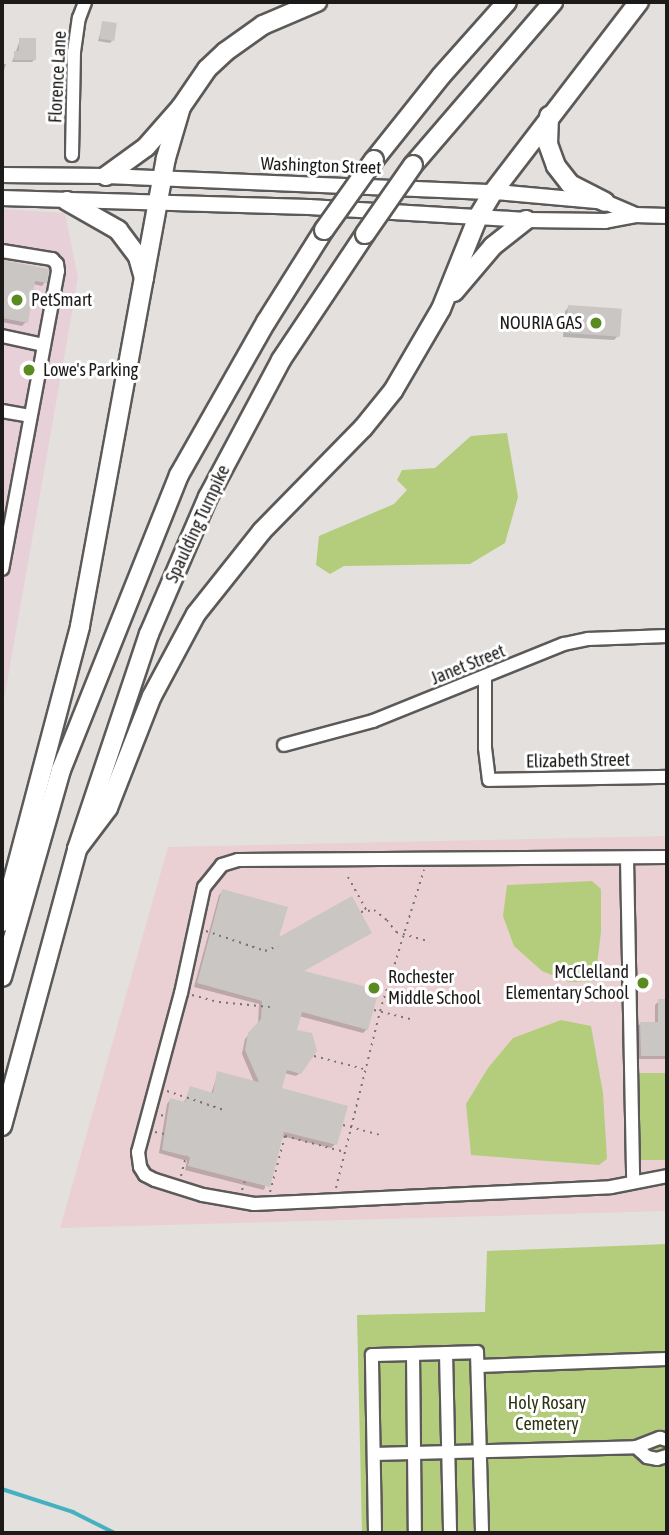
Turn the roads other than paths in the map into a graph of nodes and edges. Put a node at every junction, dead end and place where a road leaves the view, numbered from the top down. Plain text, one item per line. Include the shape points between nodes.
1 (85, 2) edge
2 (317, 2) edge
3 (507, 2) edge
4 (553, 2) edge
5 (639, 2) edge
6 (181, 107) junction
7 (549, 116) junction
8 (72, 155) dead end
9 (2, 175) edge
10 (106, 176) junction
11 (162, 179) junction
12 (493, 192) junction
13 (2, 198) edge
14 (67, 201) junction
15 (605, 202) junction
16 (159, 203) junction
17 (635, 215) junction
18 (667, 216) edge
19 (478, 217) junction
20 (526, 220) junction
21 (2, 250) edge
22 (145, 282) junction
23 (441, 309) junction
24 (2, 336) edge
25 (44, 345) junction
26 (2, 411) edge
27 (30, 416) junction
28 (2, 569) edge
29 (667, 636) edge
30 (485, 677) junction
31 (284, 745) dead end
32 (667, 776) edge
33 (77, 849) junction
34 (667, 857) edge
35 (627, 858) junction
36 (2, 922) edge
37 (2, 977) edge
38 (2, 1126) edge
39 (667, 1176) edge
40 (633, 1182) junction
41 (446, 1353) junction
42 (413, 1354) junction
43 (667, 1359) edge
44 (478, 1366) junction
45 (667, 1440) edge
46 (636, 1447) junction
47 (479, 1452) junction
48 (414, 1453) junction
49 (449, 1453) junction
50 (374, 1454) junction
51 (667, 1456) edge
52 (375, 1533) edge
53 (415, 1533) edge
54 (450, 1533) edge
55 (481, 1533) edge

1 - 8 street, Florence Lane via 74,52
2 - 6 highway via 246,36 207,69
3 - 37 highway, Spaulding Turnpike, bridge via 441,76 324,230 179,475 61,770
4 - 33 highway, Spaulding Turnpike, bridge via 413,165 281,360 208,497 149,634
5 - 7 highway
6 - 10 highway via 146,147
6 - 11 highway
7 - 12 highway
7 - 15 highway via 548,144 555,166 570,184
9 - 10 main road, Washington Street
10 - 11 main road, Washington Street
11 - 12 main road, Washington Street
11 - 16 highway
12 - 15 main road, Washington Street
12 - 19 highway
13 - 14 main road, Washington Street
14 - 16 main road, Washington Street
14 - 22 highway via 118,230 138,257
15 - 17 main road, Washington Street
16 - 19 main road, Washington Street
16 - 22 highway
17 - 18 main road, Washington Street
17 - 20 main road, Washington Street via 605,221
19 - 20 main road, Washington Street
19 - 23 highway
20 - 23 highway via 493,246
21 - 25 street via 58,264
22 - 36 highway via 80,626
23 - 33 highway via 404,376 376,412 262,531 195,614 152,695 108,808
24 - 25 street
25 - 27 street
26 - 27 street
27 - 28 street
29 - 30 street, Janet Street via 575,641
30 - 31 street, Janet Street via 373,721
30 - 32 street, Elizabeth Street via 489,780
33 - 38 highway, Spaulding Turnpike
34 - 35 street
35 - 40 street
35 - 40 street via 228,863 209,878 138,1153 145,1175 241,1203
39 - 40 street
41 - 42 street
41 - 44 street via 477,1352
41 - 49 street
42 - 48 street
42 - 50 street via 372,1356
43 - 44 street
44 - 47 street
45 - 46 street
46 - 47 street
46 - 51 street via 647,1457
47 - 49 street
47 - 55 street
48 - 49 street
48 - 50 street
48 - 53 street
49 - 54 street
50 - 52 street

